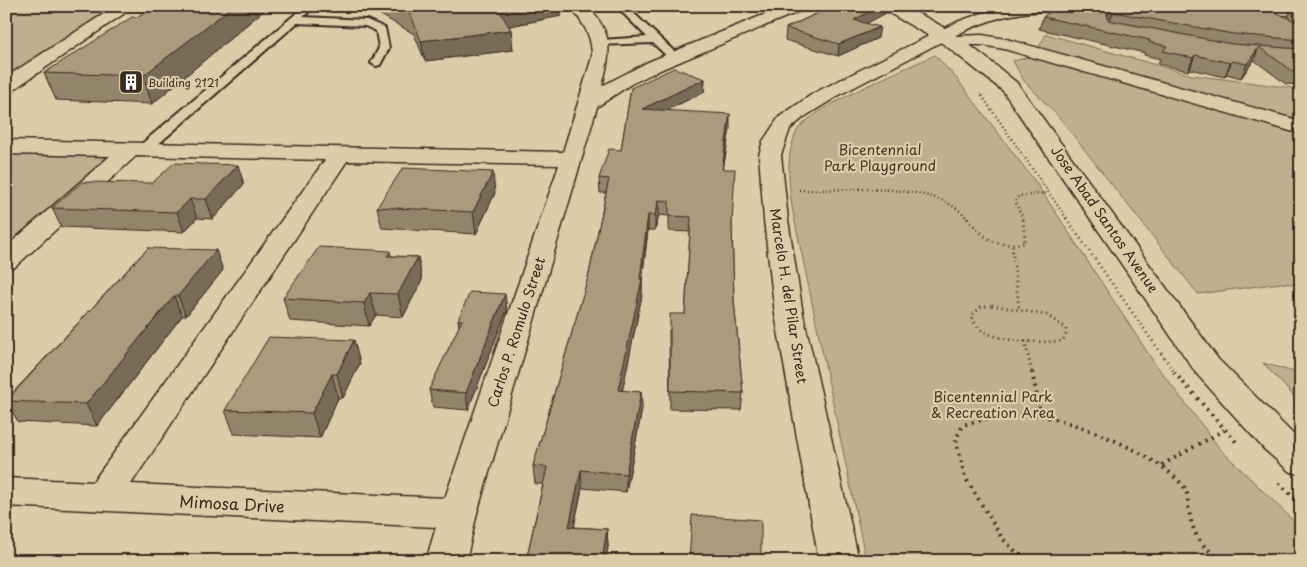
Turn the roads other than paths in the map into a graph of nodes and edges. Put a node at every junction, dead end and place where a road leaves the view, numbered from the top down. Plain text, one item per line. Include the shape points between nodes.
1 (128, 6) edge
2 (311, 6) edge
3 (578, 6) edge
4 (620, 6) edge
5 (799, 6) edge
6 (885, 6) edge
7 (1113, 8) edge
8 (1215, 9) edge
9 (1301, 10) edge
10 (1261, 13) junction
11 (296, 20) junction
12 (1284, 20) edge
13 (948, 38) junction
14 (654, 40) junction
15 (601, 43) junction
16 (675, 58) junction
17 (376, 63) dead end
18 (6, 86) edge
19 (588, 104) junction
20 (1301, 128) edge
21 (6, 147) edge
22 (137, 150) junction
23 (341, 154) junction
24 (572, 159) junction
25 (10, 255) edge
26 (1301, 462) edge
27 (6, 492) edge
28 (102, 497) junction
29 (458, 513) junction
30 (446, 561) edge
31 (839, 561) edge

1 - 18 street
2 - 11 lane
3 - 15 street via 598,30
4 - 14 lane
5 - 16 street
6 - 13 street, Jose Abad Santos Avenue
7 - 13 street, Marcelo H. del Pilar Street via 1011,8
8 - 10 street
9 - 10 street
10 - 12 lane
11 - 17 lane via 367,23 381,30 384,48
11 - 22 lane
13 - 20 street via 1006,44
13 - 26 street, Jose Abad Santos Avenue via 980,60 1010,87 1207,366
13 - 31 street, Marcelo H. del Pilar Street via 833,92 784,122 774,138 770,155 789,314
14 - 15 lane
14 - 16 lane
15 - 19 street, Carlos P. Romulo Street via 601,57
16 - 19 street via 624,80
19 - 24 street, Carlos P. Romulo Street
21 - 22 street
22 - 23 street
22 - 25 street
23 - 24 street
23 - 28 street
24 - 29 street, Carlos P. Romulo Street
27 - 28 street, Mimosa Drive
28 - 29 street, Mimosa Drive
29 - 30 street, Carlos P. Romulo Street

